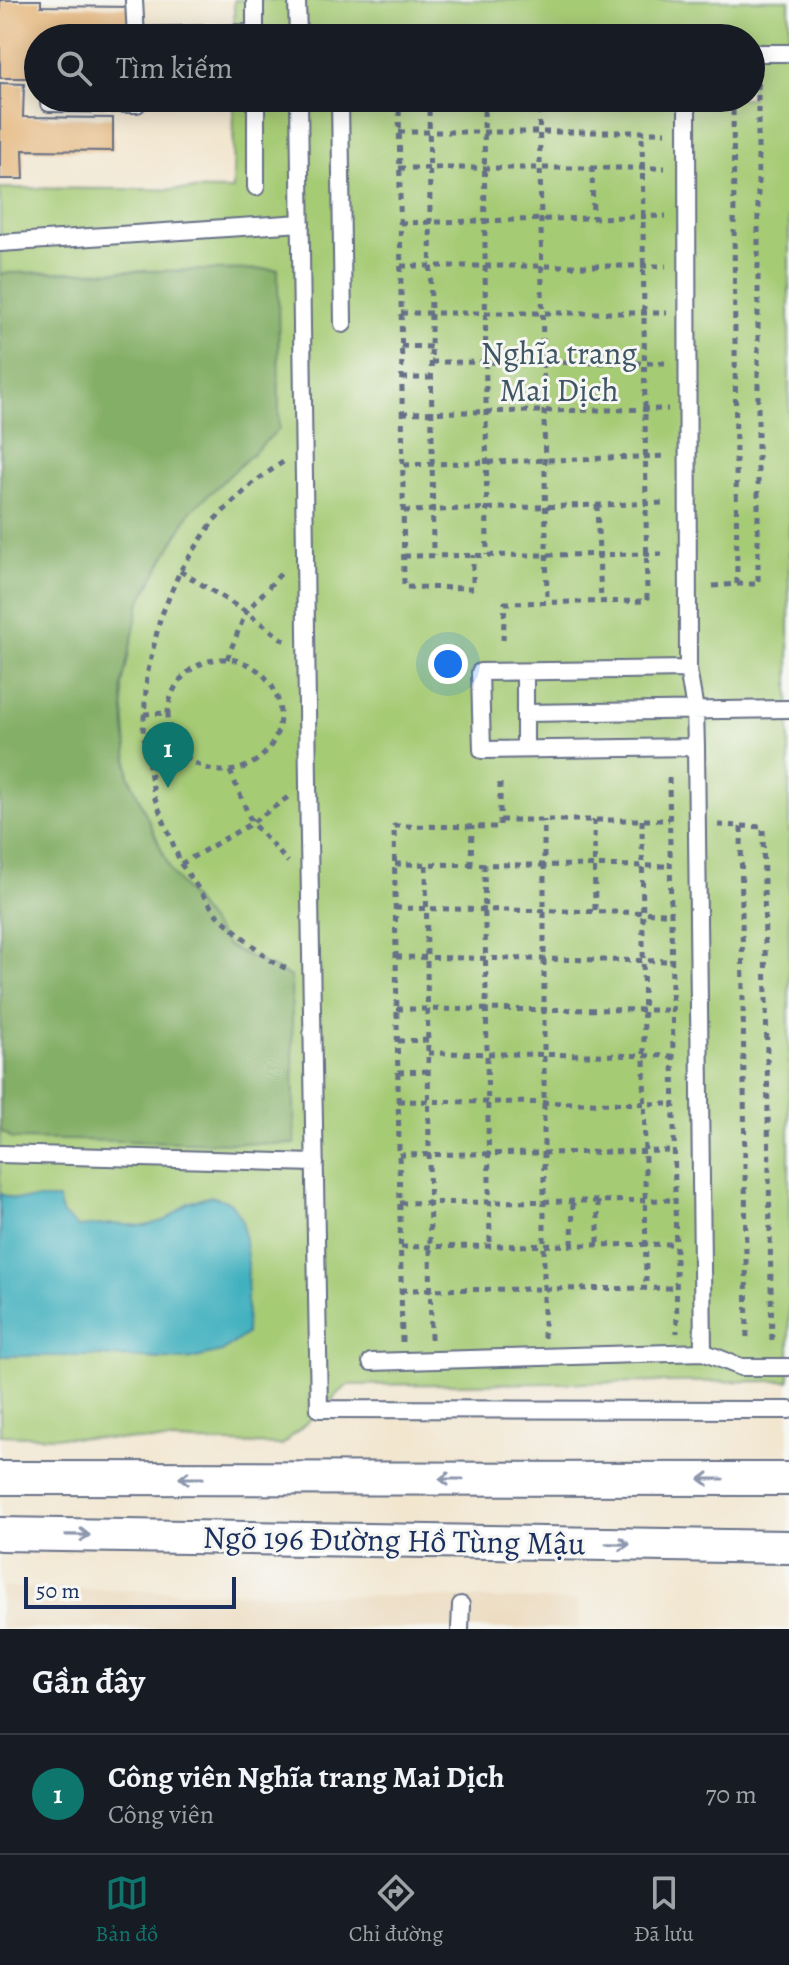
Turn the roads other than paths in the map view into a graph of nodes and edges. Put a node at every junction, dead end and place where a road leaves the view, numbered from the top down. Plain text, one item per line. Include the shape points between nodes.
1 (134, 0) edge
2 (255, 0) edge
3 (297, 0) edge
4 (135, 24) edge
5 (255, 24) edge
6 (298, 24) edge
7 (789, 53) edge
8 (765, 58) edge
9 (256, 112) edge
10 (299, 112) edge
11 (340, 112) edge
12 (687, 112) edge
13 (256, 187) dead end
14 (301, 223) junction
15 (0, 243) edge
16 (343, 324) dead end
17 (688, 669) junction
18 (525, 672) junction
19 (789, 709) edge
20 (695, 710) junction
21 (525, 713) junction
22 (696, 747) junction
23 (525, 749) junction
24 (0, 1154) edge
25 (315, 1163) junction
26 (703, 1352) junction
27 (371, 1362) dead end
28 (789, 1367) edge
29 (789, 1410) edge
30 (0, 1478) edge
31 (789, 1479) edge
32 (0, 1534) edge
33 (789, 1547) edge
34 (461, 1605) dead end
35 (460, 1629) edge

1 - 4 lane
2 - 5 lane
3 - 6 lane
7 - 8 lane
9 - 13 lane
10 - 14 lane
11 - 16 lane
12 - 17 lane
14 - 15 lane
14 - 25 lane
17 - 18 lane
17 - 20 lane
18 - 21 lane
18 - 23 lane via 480,672 482,750
19 - 20 lane
20 - 21 lane
20 - 22 lane
21 - 23 lane
22 - 23 lane
22 - 26 lane
24 - 25 lane
25 - 29 lane via 319,1409
26 - 27 lane
26 - 28 lane via 741,1367
31 -> 30 street, Ngõ 196 Đường Hồ Tùng Mậu
32 -> 33 street, Ngõ 196 Đường Hồ Tùng Mậu
34 - 35 lane

